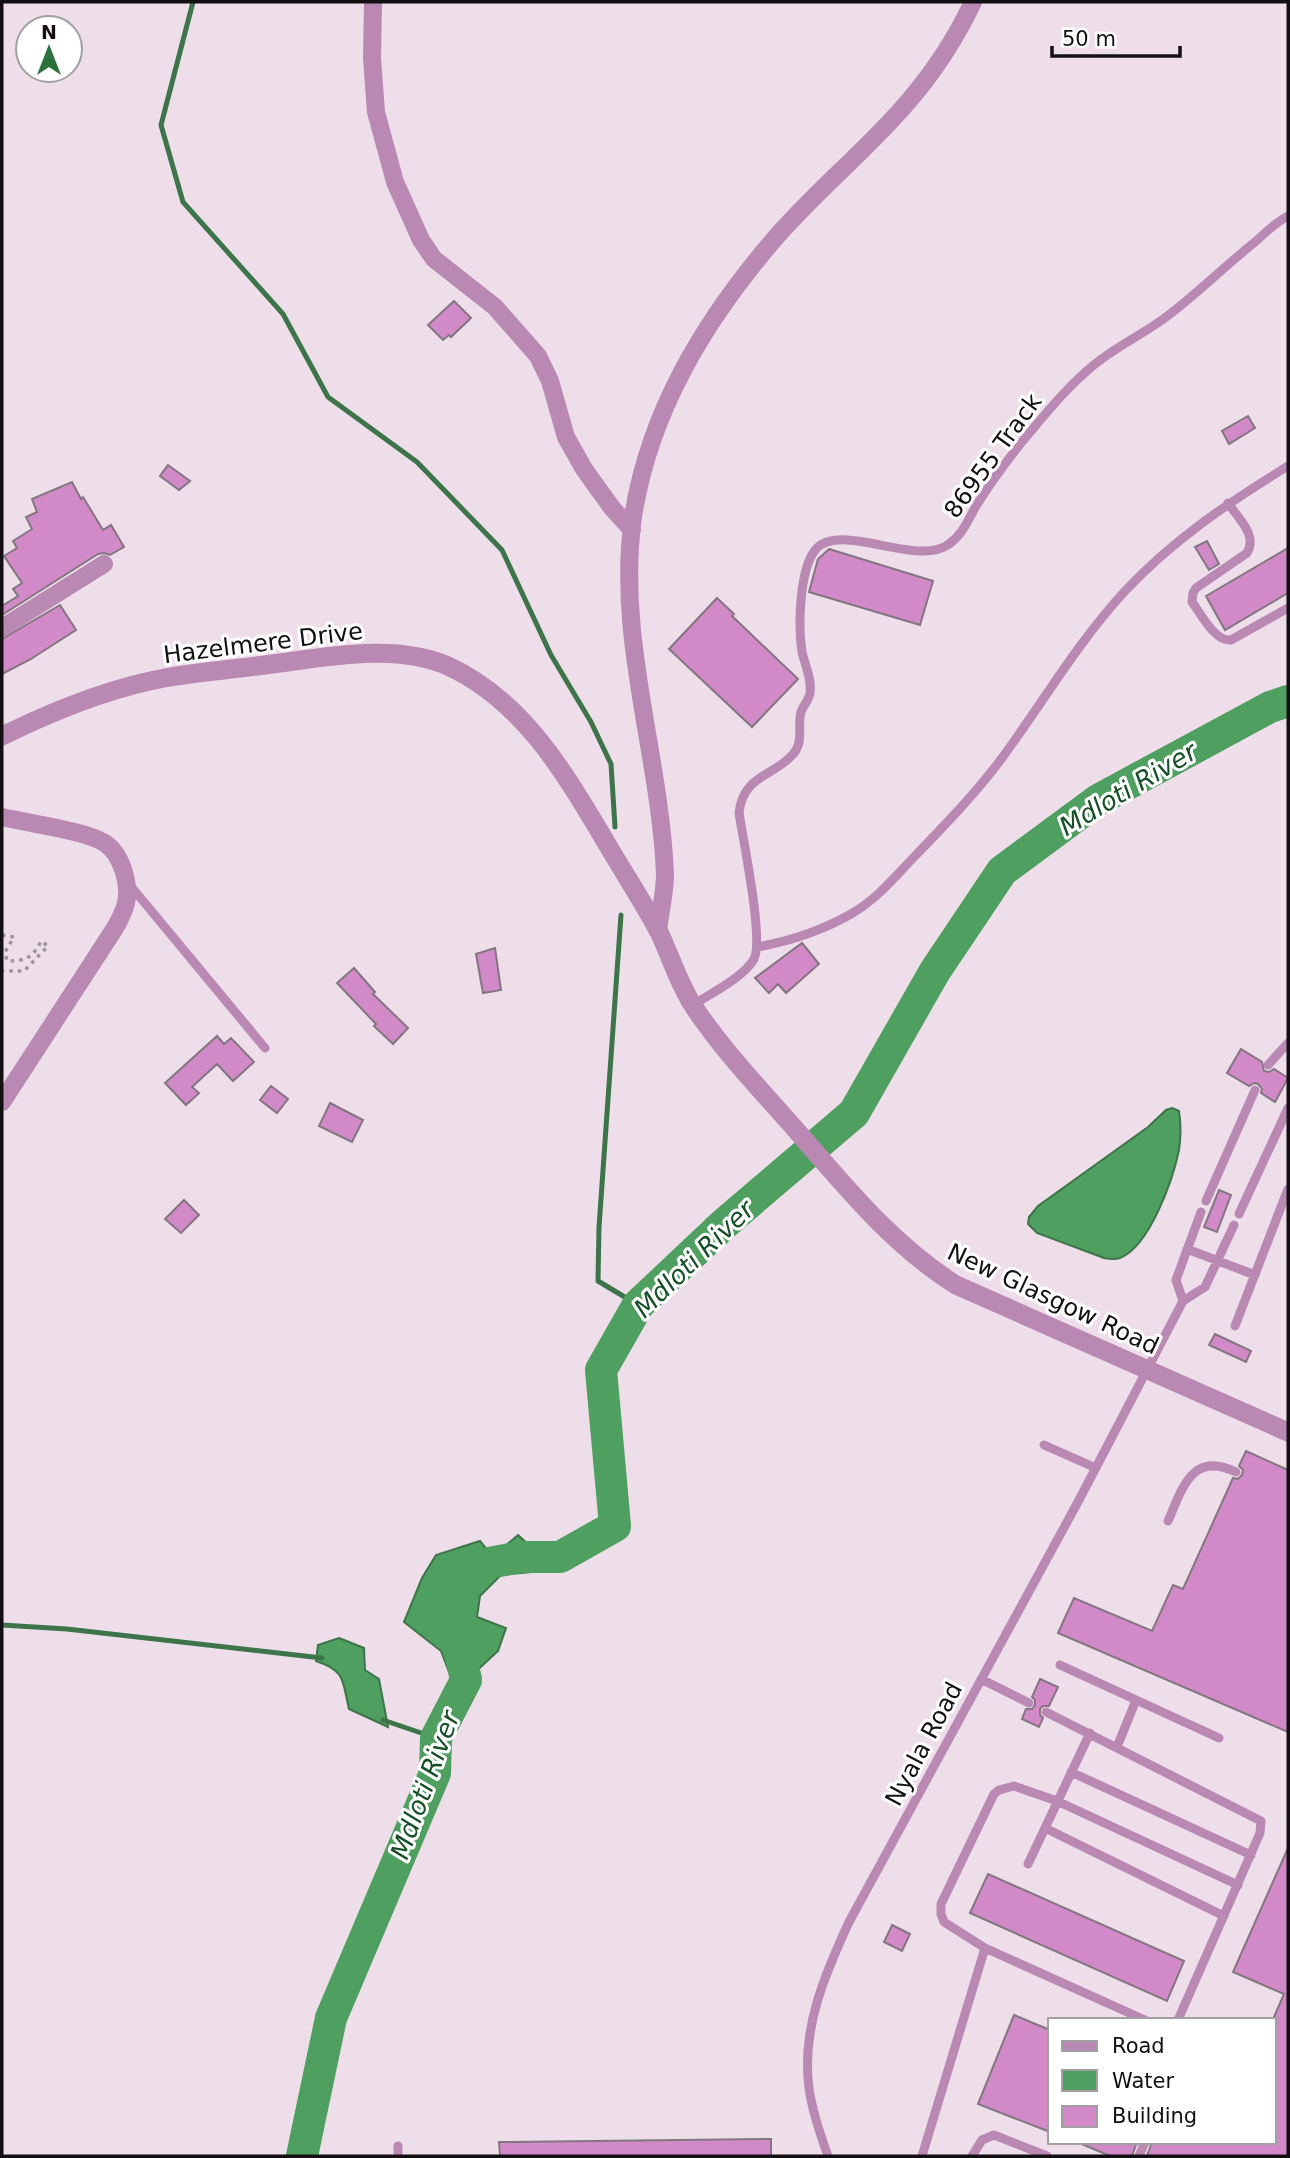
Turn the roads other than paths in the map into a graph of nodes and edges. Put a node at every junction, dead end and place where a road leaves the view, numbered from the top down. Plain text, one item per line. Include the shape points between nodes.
1 (373, 2) edge
2 (973, 2) edge
3 (1288, 216) edge
4 (1288, 466) edge
5 (1228, 503) junction
6 (632, 530) junction
7 (104, 564) dead end
8 (1288, 607) edge
9 (2, 628) edge
10 (2, 736) edge
11 (2, 817) edge
12 (125, 880) junction
13 (658, 931) junction
14 (757, 947) junction
15 (693, 1005) junction
16 (1288, 1043) edge
17 (265, 1048) dead end
18 (1268, 1065) dead end
19 (1255, 1090) dead end
20 (2, 1101) edge
21 (1288, 1108) edge
22 (1288, 1189) edge
23 (1206, 1201) dead end
24 (1201, 1212) dead end
25 (1239, 1214) dead end
26 (1234, 1225) dead end
27 (1187, 1249) junction
28 (1217, 1260) junction
29 (1255, 1275) junction
30 (1183, 1301) junction
31 (1235, 1326) dead end
32 (1148, 1370) junction
33 (1288, 1432) edge
34 (1044, 1445) dead end
35 (1096, 1468) junction
36 (1236, 1472) dead end
37 (1168, 1521) dead end
38 (1060, 1665) dead end
39 (981, 1679) junction
40 (1136, 1700) junction
41 (1029, 1703) dead end
42 (1046, 1712) dead end
43 (1090, 1733) junction
44 (1219, 1738) dead end
45 (1117, 1747) junction
46 (1071, 1772) junction
47 (1057, 1801) junction
48 (1045, 1828) junction
49 (1251, 1855) junction
50 (1028, 1864) dead end
51 (1238, 1885) junction
52 (1224, 1916) junction
53 (985, 1948) junction
54 (1141, 2018) edge
55 (1179, 2018) edge
56 (828, 2156) edge
57 (922, 2156) edge
58 (972, 2156) edge
59 (1047, 2156) edge

1 - 6 street via 376,112 395,182 421,240 434,259 495,307 538,356 566,437 584,469
2 - 6 street via 941,58 907,103 771,242 698,341 657,426 639,485
3 - 14 lane, 86955 Track via 1170,315 1097,363 1062,393 1009,457 960,536 946,547 923,553 835,541 815,550 807,564 801,600 802,652 810,695 800,714 799,746 788,760 755,782 740,803
4 - 5 lane
5 - 8 lane via 1252,545 1196,588 1192,602 1226,641
5 - 14 lane via 1195,526 1125,592 1088,635 1002,759 957,813 876,895 821,929
6 - 13 street via 628,576 631,637 665,877
7 - 9 street
10 - 13 street, Hazelmere Drive via 109,692 169,677 355,653 405,655 446,665 487,688 520,717 567,776
11 - 12 street via 108,845
12 - 17 lane
12 - 20 street via 127,903 115,928
13 - 15 street, Hazelmere Drive
14 - 15 lane via 744,970
15 - 32 street, New Glasgow Road via 730,1055 861,1203 929,1268 956,1285
16 - 18 lane
19 - 23 lane
21 - 25 lane
22 - 29 lane
24 - 27 lane
26 - 28 lane
27 - 28 lane
27 - 30 lane via 1176,1280
28 - 29 lane
28 - 30 lane via 1205,1287
29 - 31 lane
30 - 32 lane, Nyala Road
32 - 33 street, New Glasgow Road
32 - 35 lane, Nyala Road
34 - 35 lane
35 - 39 lane, Nyala Road
36 - 37 lane via 1222,1465 1194,1472
38 - 40 lane
39 - 41 lane
39 - 56 lane, Nyala Road via 849,1922 814,2009 809,2087
40 - 44 lane
40 - 45 lane
42 - 43 lane
43 - 45 lane
43 - 46 lane
45 - 49 lane via 1256,1816 1262,1825
46 - 47 lane
46 - 49 lane
47 - 48 lane
47 - 51 lane
47 - 53 lane via 1014,1786 994,1794 941,1904 944,1922
48 - 50 lane
48 - 52 lane
49 - 51 lane
51 - 52 lane
52 - 55 lane
53 - 54 lane
53 - 57 lane
58 - 59 lane via 982,2140 994,2135

